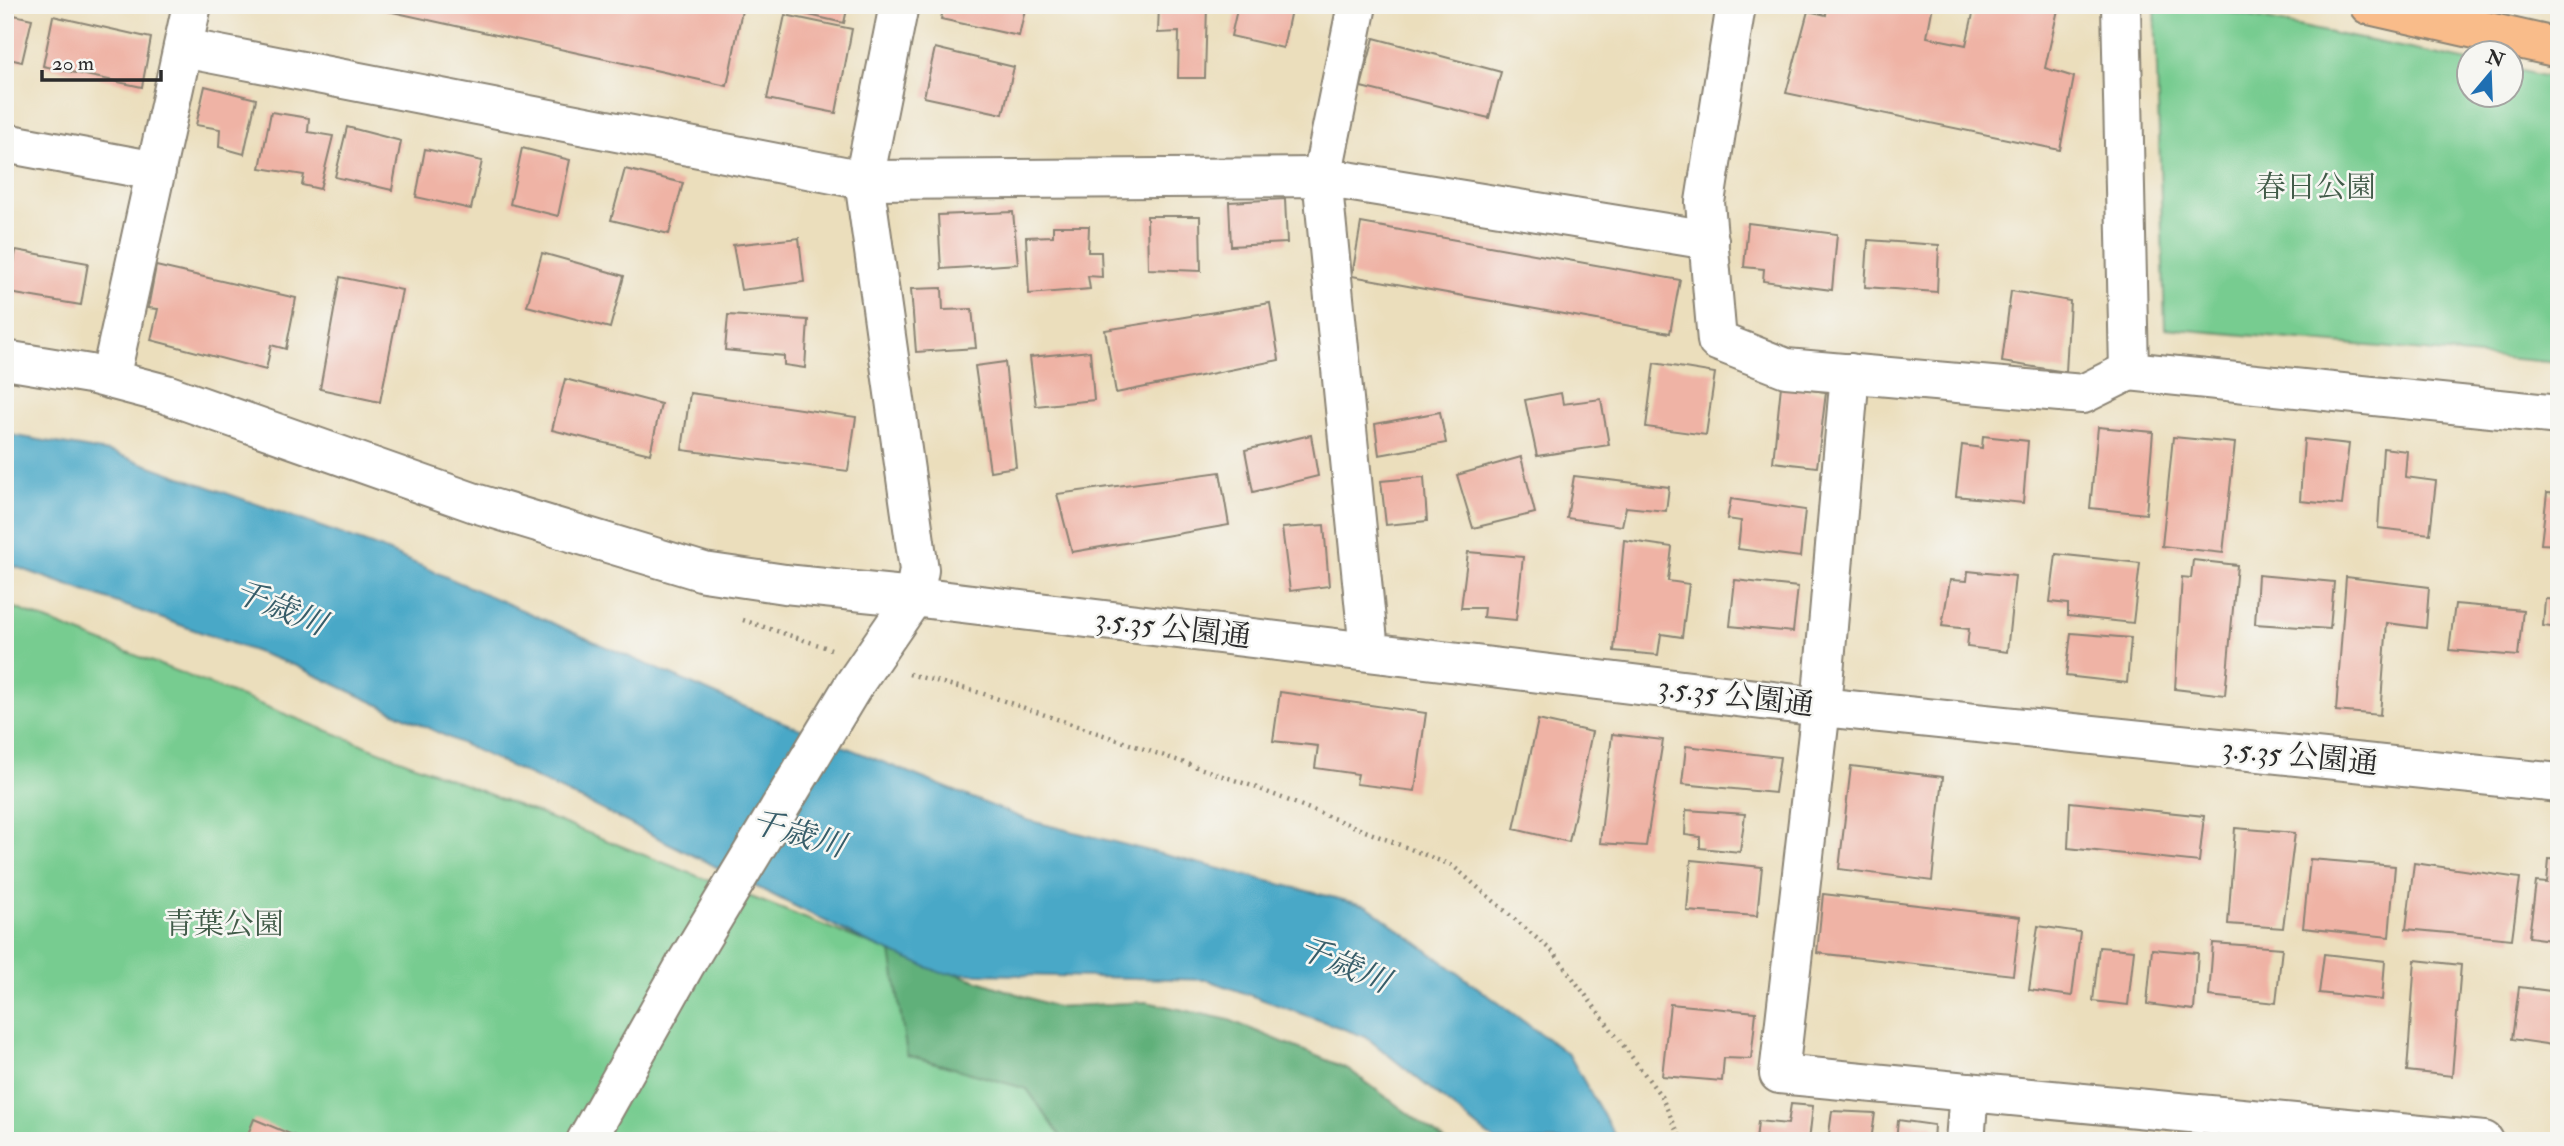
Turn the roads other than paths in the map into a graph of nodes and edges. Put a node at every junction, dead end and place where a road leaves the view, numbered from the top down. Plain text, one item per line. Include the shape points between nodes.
1 (192, 5) edge
2 (900, 5) edge
3 (1357, 5) edge
4 (1736, 5) edge
5 (2121, 5) edge
6 (2369, 5) edge
7 (183, 48) junction
8 (2559, 48) edge
9 (5, 143) edge
10 (156, 171) junction
11 (1322, 177) junction
12 (864, 180) junction
13 (1709, 240) junction
14 (5, 360) edge
15 (2129, 371) junction
16 (1850, 373) junction
17 (110, 379) junction
18 (2559, 415) edge
19 (914, 597) junction
20 (1369, 651) junction
21 (1821, 707) junction
22 (2559, 783) edge
23 (1969, 1092) junction
24 (586, 1141) edge
25 (1965, 1141) edge
26 (2484, 1141) edge

1 - 7 street
2 - 12 street
3 - 11 street
4 - 13 street via 1705,202
5 - 15 street
6 - 8 main road
7 - 10 street
7 - 12 street
9 - 10 street
10 - 17 street
11 - 12 street
11 - 13 street
11 - 20 street
12 - 19 street via 919,570
13 - 16 street via 1717,341 1786,368
14 - 17 street, 3.5.35 公園通
15 - 16 street via 2083,394
15 - 18 street
16 - 21 street
17 - 19 street, 3.5.35 公園通 via 166,394 475,502 704,572
19 - 20 street, 3.5.35 公園通
19 - 24 street via 853,686 685,965
20 - 21 street, 3.5.35 公園通
21 - 22 street, 3.5.35 公園通
21 - 23 street via 1779,1074
23 - 25 street
23 - 26 street

